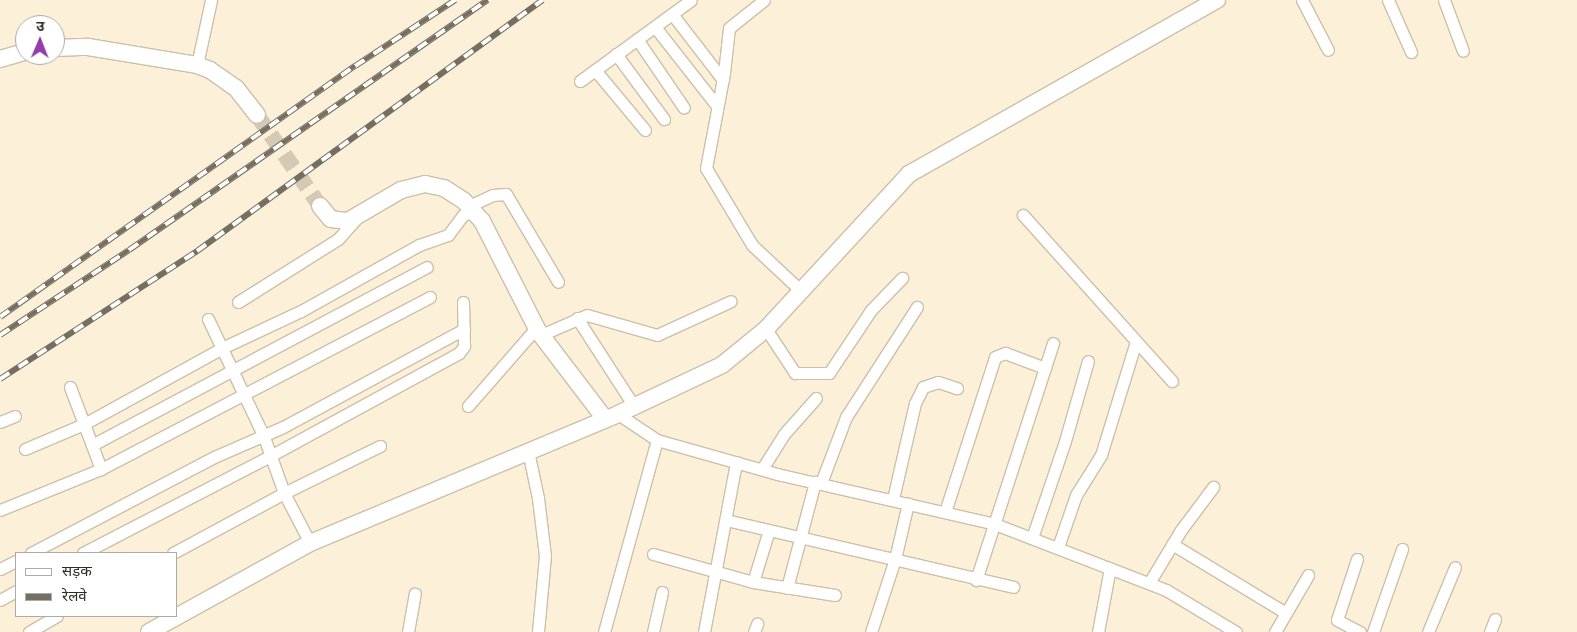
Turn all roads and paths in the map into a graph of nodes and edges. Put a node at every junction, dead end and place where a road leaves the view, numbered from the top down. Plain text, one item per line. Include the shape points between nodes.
1 (211, 0) edge
2 (691, 0) edge
3 (764, 0) edge
4 (1217, 0) edge
5 (1302, 0) edge
6 (1388, 0) edge
7 (1444, 0) edge
8 (672, 14) junction
9 (655, 26) junction
10 (638, 39) junction
11 (65, 48) edge
12 (1328, 50) dead end
13 (1463, 51) dead end
14 (1411, 52) dead end
15 (616, 54) junction
16 (15, 55) edge
17 (0, 59) edge
18 (197, 65) junction
19 (595, 70) junction
20 (723, 80) junction
21 (580, 81) dead end
22 (717, 106) junction
23 (684, 108) dead end
24 (257, 115) tunnel mouth
25 (664, 119) dead end
26 (645, 130) dead end
27 (320, 206) tunnel mouth
28 (469, 206) junction
29 (1023, 215) dead end
30 (356, 219) junction
31 (427, 266) dead end
32 (902, 278) dead end
33 (558, 282) dead end
34 (801, 291) junction
35 (430, 297) dead end
36 (731, 301) dead end
37 (238, 302) dead end
38 (463, 302) dead end
39 (917, 307) dead end
40 (577, 318) junction
41 (208, 319) dead end
42 (464, 329) junction
43 (766, 329) junction
44 (538, 331) junction
45 (1136, 341) junction
46 (1053, 343) dead end
47 (222, 348) junction
48 (1088, 361) dead end
49 (1045, 368) junction
50 (232, 370) junction
51 (1172, 381) dead end
52 (70, 387) dead end
53 (957, 388) dead end
54 (243, 393) junction
55 (816, 398) dead end
56 (468, 406) dead end
57 (634, 406) junction
58 (15, 416) dead end
59 (612, 416) junction
60 (0, 422) edge
61 (84, 424) junction
62 (264, 437) junction
63 (657, 440) junction
64 (92, 445) junction
65 (380, 446) dead end
66 (26, 449) dead end
67 (528, 451) junction
68 (270, 456) junction
69 (736, 462) junction
70 (101, 469) junction
71 (762, 470) junction
72 (818, 482) junction
73 (1213, 488) dead end
74 (284, 493) junction
75 (893, 499) junction
76 (908, 503) junction
77 (0, 510) edge
78 (945, 512) junction
79 (726, 520) junction
80 (995, 524) junction
81 (769, 530) junction
82 (800, 538) junction
83 (1032, 538) junction
84 (310, 544) junction
85 (1172, 544) junction
86 (1058, 547) junction
87 (1402, 549) dead end
88 (33, 552) edge
89 (85, 552) edge
90 (174, 552) edge
91 (652, 554) dead end
92 (895, 559) junction
93 (1357, 559) dead end
94 (15, 562) edge
95 (1454, 567) dead end
96 (1110, 568) junction
97 (0, 569) edge
98 (716, 573) junction
99 (1308, 575) dead end
100 (976, 580) junction
101 (753, 582) junction
102 (1150, 583) junction
103 (1013, 586) dead end
104 (787, 588) junction
105 (15, 591) edge
106 (662, 592) dead end
107 (414, 594) dead end
108 (835, 595) dead end
109 (0, 600) edge
110 (1286, 613) junction
111 (55, 617) edge
112 (177, 617) edge
113 (178, 617) edge
114 (1495, 619) dead end
115 (28, 632) edge
116 (150, 632) edge
117 (408, 632) edge
118 (538, 632) edge
119 (604, 632) edge
120 (653, 632) edge
121 (704, 632) edge
122 (871, 632) edge
123 (1098, 632) edge
124 (1236, 632) edge
125 (1275, 632) edge
126 (1360, 632) edge
127 (1373, 632) edge
128 (1428, 632) edge
129 (1490, 632) edge

1 - 18 street
2 - 8 street
3 - 20 street via 729,28
4 - 34 main road via 923,164 876,207
5 - 12 street
6 - 14 street
7 - 13 street
8 - 9 street
8 - 20 street
9 - 10 street
9 - 22 street
10 - 15 street
10 - 23 street
11 - 18 main road via 107,50
15 - 19 street
15 - 25 street
16 - 17 main road
18 - 24 main road via 236,88
19 - 21 street
19 - 26 street
20 - 22 street
22 - 34 street via 706,168 711,180 740,220 747,238
27 - 30 main road via 338,222
28 - 30 main road via 444,188 413,186
28 - 33 street via 493,195 506,194
28 - 44 main road
28 - 47 street via 448,235 419,245 301,311
29 - 45 street
30 - 37 street via 338,239
31 - 50 street
32 - 43 street via 871,310 829,373 795,373
34 - 43 main road
35 - 54 street
36 - 40 street via 656,335 597,316
38 - 42 street
39 - 72 street via 846,417
40 - 44 street
40 - 57 street
41 - 47 street
42 - 62 street
42 - 68 street via 464,346 459,352
43 - 57 main road via 722,365
44 - 56 street
44 - 59 main road
45 - 51 street
45 - 86 street via 1101,455 1076,495
46 - 49 street
47 - 50 street
47 - 61 street
48 - 83 street via 1066,441
49 - 78 street via 1005,354 995,357
49 - 80 street
50 - 54 street
50 - 64 street
52 - 61 street
53 - 75 street via 938,382 922,387 915,403
54 - 62 street
54 - 70 street
55 - 71 street via 784,434
57 - 59 main road
58 - 60 street
59 - 63 street
59 - 67 main road
61 - 64 street
61 - 66 street
62 - 68 street
62 - 88 street via 214,457
63 - 69 street
63 - 119 street
64 - 70 street
65 - 74 street
67 - 84 main road
67 - 118 street via 545,556
68 - 74 street
68 - 89 street
69 - 71 street
69 - 79 street
70 - 77 street
71 - 72 street
72 - 75 street
72 - 82 street
73 - 85 street
74 - 84 street
74 - 90 street
75 - 76 street
76 - 78 street
76 - 92 street
78 - 80 street
79 - 81 street
79 - 98 street
80 - 83 street
80 - 100 street
81 - 82 street
81 - 101 street
82 - 92 street
82 - 104 street
83 - 86 street
84 - 113 main road
85 - 102 street
85 - 110 street
86 - 96 street
87 - 127 street
91 - 98 street
92 - 100 street
92 - 122 street
93 - 126 street via 1337,620
94 - 97 street
95 - 128 street
96 - 102 street
96 - 123 street
98 - 101 street
98 - 121 street
99 - 110 street
100 - 103 street
101 - 104 street
102 - 124 street
104 - 108 street
105 - 109 street
106 - 120 street
107 - 117 street
110 - 125 street
111 - 115 street
112 - 116 main road
114 - 129 street

